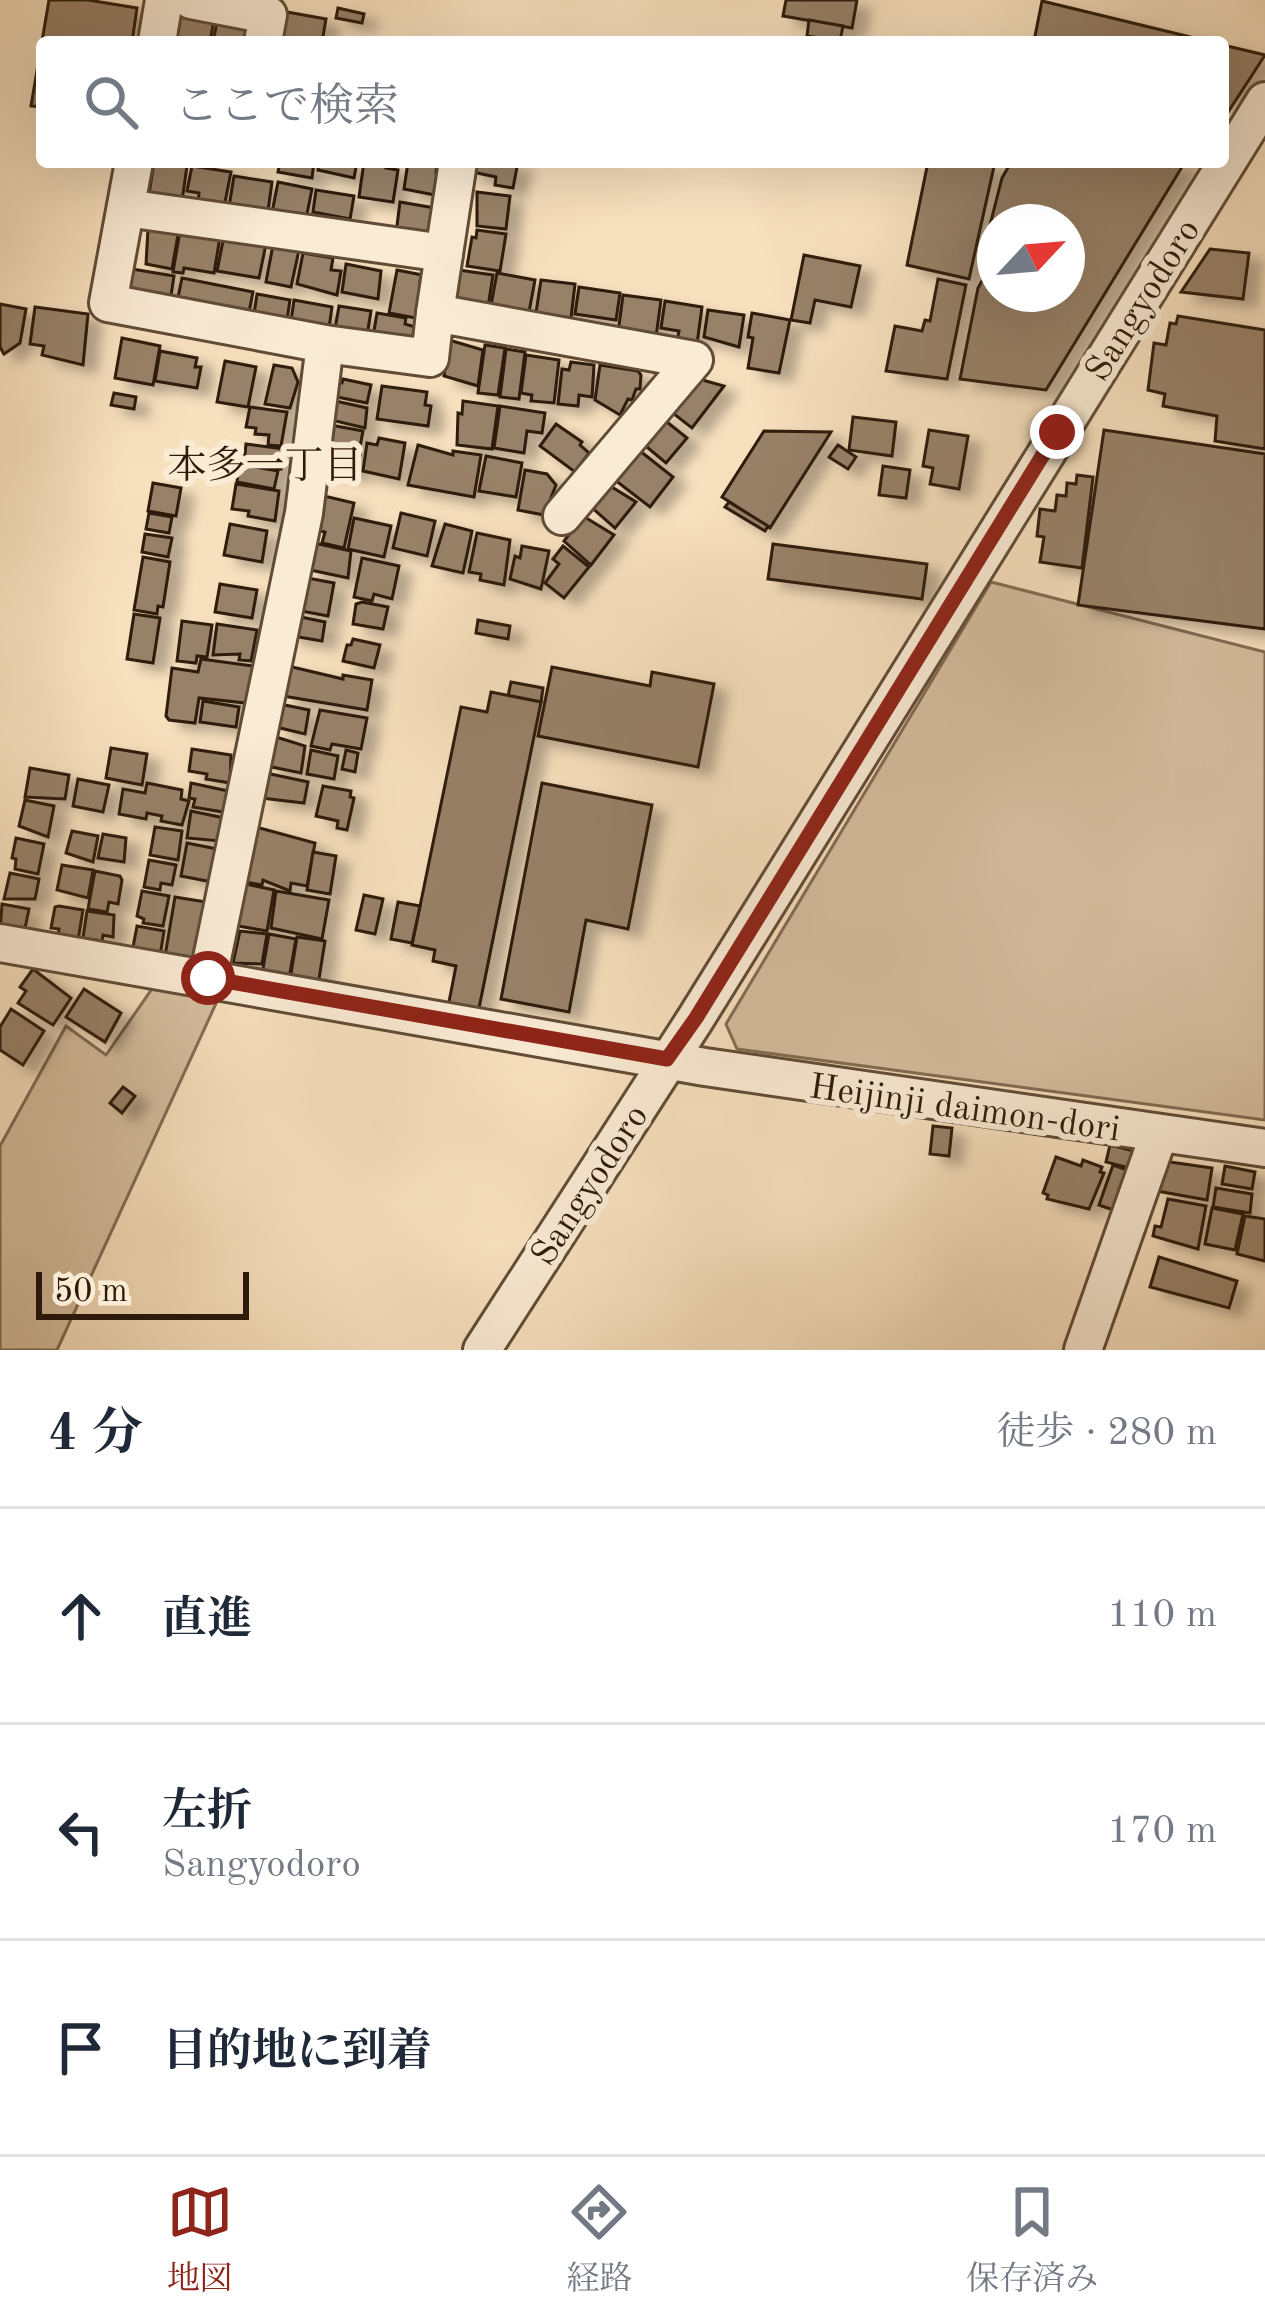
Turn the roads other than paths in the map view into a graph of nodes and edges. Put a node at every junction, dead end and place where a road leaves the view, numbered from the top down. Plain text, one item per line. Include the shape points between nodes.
1 (164, 0) edge
2 (191, 0) edge
3 (158, 36) edge
4 (264, 36) edge
5 (1265, 101) edge
6 (1229, 159) edge
7 (133, 168) edge
8 (457, 168) edge
9 (1223, 168) edge
10 (126, 208) junction
11 (444, 253) junction
12 (435, 313) junction
13 (325, 344) junction
14 (562, 516) dead end
15 (2, 947) edge
16 (208, 978) junction
17 (667, 1059) junction
18 (1160, 1135) junction
19 (1265, 1148) edge
20 (482, 1350) edge
21 (1083, 1350) edge

1 - 3 street
2 - 4 street via 268,15
5 - 6 street, Sangyodoro
7 - 10 street
8 - 11 street
9 - 17 street, Sangyodoro
10 - 11 street
10 - 13 street via 108,303
11 - 12 street
12 - 13 street via 430,358
12 - 14 street via 694,359
13 - 16 street via 304,513
15 - 16 street, Heijinji daimon-dori
16 - 17 street, Heijinji daimon-dori
17 - 18 street, Heijinji daimon-dori
17 - 20 street, Sangyodoro
18 - 19 street, Heijinji daimon-dori
18 - 21 street

